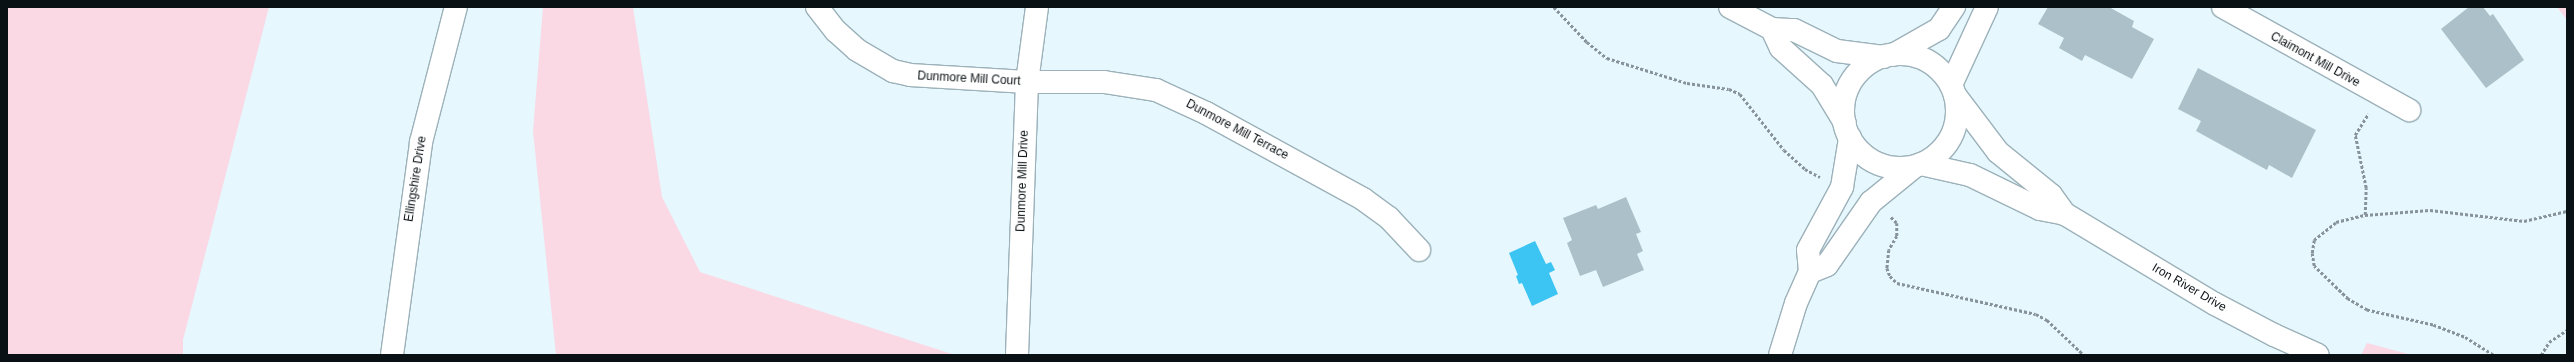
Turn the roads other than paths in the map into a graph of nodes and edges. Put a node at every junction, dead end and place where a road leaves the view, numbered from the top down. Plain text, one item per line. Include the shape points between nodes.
1 (456, 7) edge
2 (817, 7) edge
3 (1037, 7) edge
4 (1730, 7) edge
5 (1954, 7) edge
6 (1987, 7) edge
7 (2223, 7) edge
8 (1772, 29) junction
9 (1888, 56) junction
10 (1027, 82) junction
11 (1953, 89) junction
12 (2409, 110) dead end
13 (1847, 130) junction
14 (1917, 166) junction
15 (2065, 214) junction
16 (1419, 250) dead end
17 (1810, 272) junction
18 (392, 355) edge
19 (1016, 355) edge
20 (1780, 355) edge
21 (2318, 355) edge

1 - 18 street, Ellingshire Drive via 421,142
2 - 10 street, Dunmore Mill Court via 836,31 857,50 893,71 926,78
3 - 10 street, Dunmore Mill Drive
4 - 8 street
5 - 9 street via 1939,29
6 - 11 street
7 - 12 street, Claimont Mill Drive
8 - 9 street via 1794,30 1837,51
8 - 13 street via 1781,48 1822,85
9 - 11 street via 1907,54 1932,64
9 - 13 street via 1865,67 1851,82 1846,95
10 - 16 street, Dunmore Mill Terrace via 1104,82 1138,85 1179,99 1378,208
10 - 19 street, Dunmore Mill Drive
11 - 14 street via 1957,111 1955,128 1936,156
11 - 15 street, Iron River Drive via 1974,122 1998,152 2051,195
13 - 14 street via 1864,155 1883,166
13 - 17 street via 1842,187 1808,250
14 - 15 street, Iron River Drive via 1970,175 2040,209
14 - 17 street via 1871,202 1826,265
15 - 21 street, Iron River Drive via 2215,304
17 - 20 street via 1796,302

